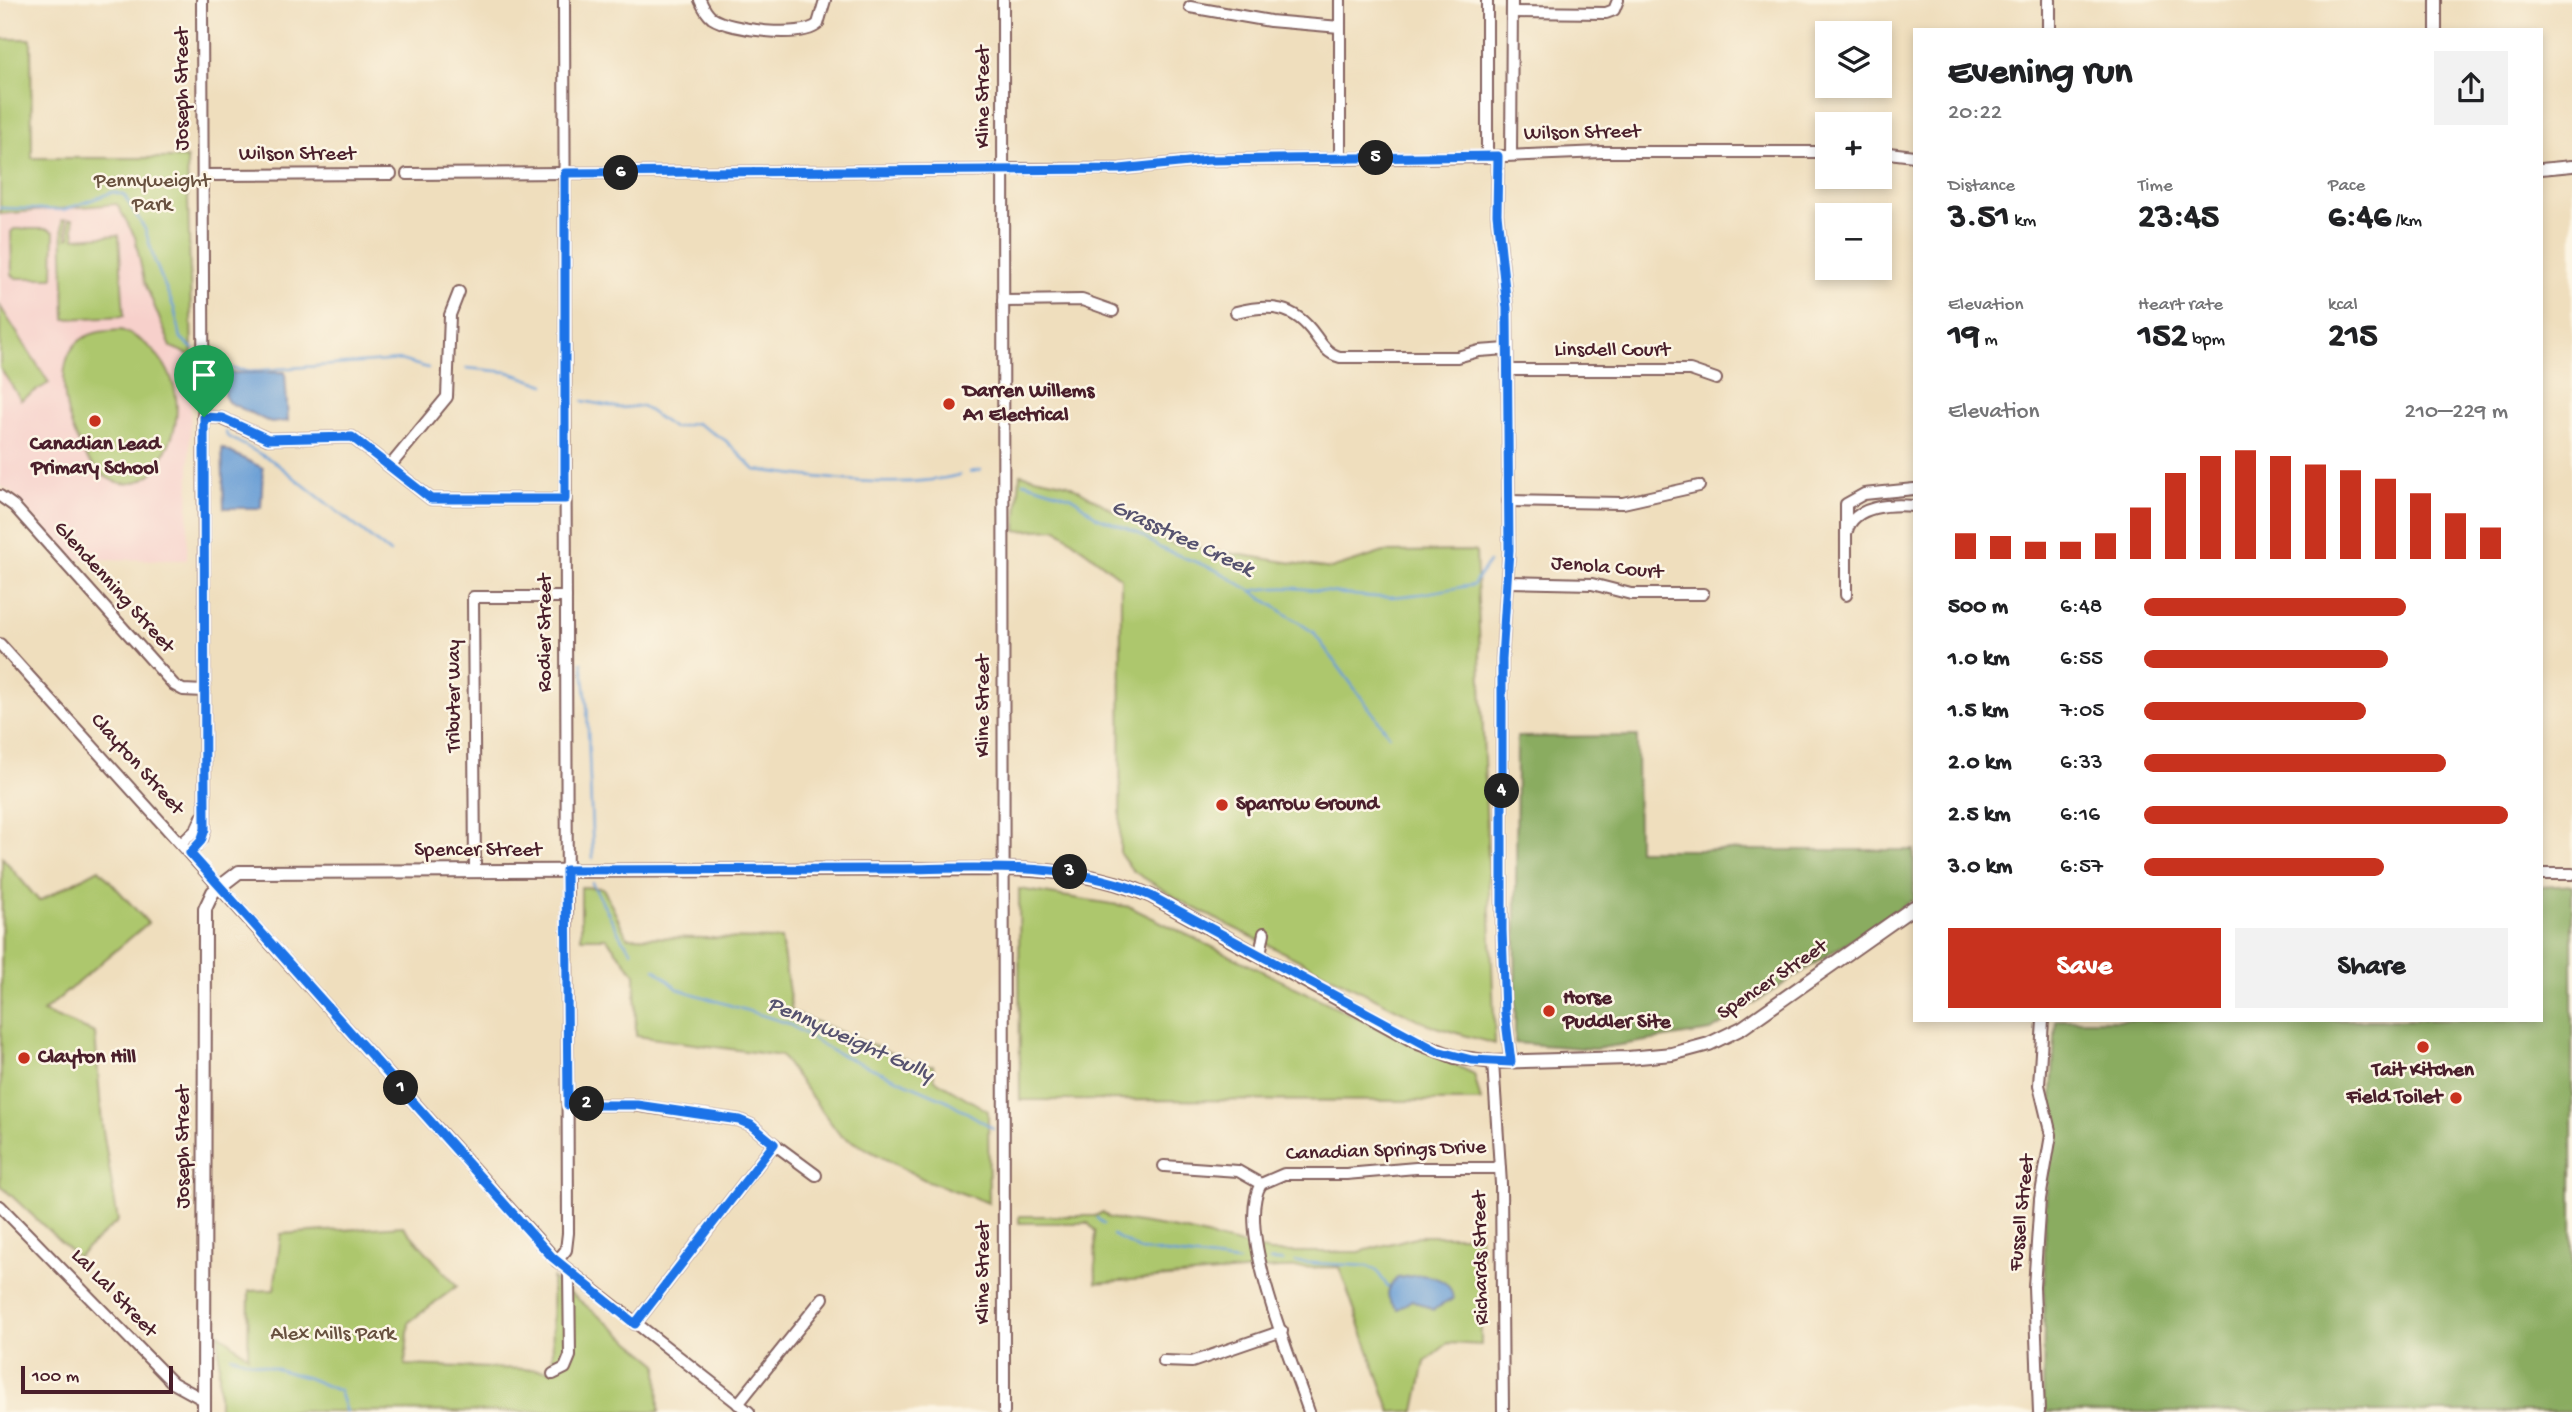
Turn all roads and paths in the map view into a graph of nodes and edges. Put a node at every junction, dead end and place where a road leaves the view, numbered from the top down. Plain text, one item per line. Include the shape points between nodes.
1 (202, 0) edge
2 (564, 0) edge
3 (700, 0) edge
4 (825, 0) edge
5 (1003, 0) edge
6 (1340, 0) edge
7 (1487, 0) edge
8 (1618, 0) edge
9 (2049, 0) edge
10 (2437, 0) edge
11 (1512, 6) edge
12 (1190, 7) dead end
13 (1340, 27) junction
14 (2049, 28) edge
15 (2436, 28) edge
16 (1815, 152) edge
17 (1892, 153) edge
18 (1511, 155) junction
19 (1492, 156) junction
20 (1913, 156) edge
21 (1340, 158) junction
22 (2572, 166) edge
23 (2543, 169) edge
24 (1003, 170) junction
25 (565, 173) junction
26 (391, 174) dead end
27 (407, 174) dead end
28 (203, 175) junction
29 (459, 292) dead end
30 (1003, 301) junction
31 (1113, 311) dead end
32 (1236, 312) dead end
33 (1507, 349) junction
34 (1507, 370) junction
35 (1716, 379) dead end
36 (204, 417) junction
37 (390, 466) junction
38 (1699, 486) dead end
39 (1913, 489) edge
40 (0, 496) edge
41 (565, 499) junction
42 (1508, 501) junction
43 (1913, 506) edge
44 (1846, 537) junction
45 (1508, 582) junction
46 (1703, 593) dead end
47 (1846, 595) dead end
48 (566, 597) junction
49 (0, 644) edge
50 (204, 691) junction
51 (204, 807) junction
52 (181, 844) junction
53 (190, 853) junction
54 (1003, 869) junction
55 (475, 870) junction
56 (566, 870) junction
57 (2543, 874) edge
58 (2572, 874) edge
59 (219, 886) junction
60 (1913, 908) edge
61 (1264, 933) dead end
62 (1259, 954) junction
63 (2043, 1022) edge
64 (1493, 1062) junction
65 (1511, 1062) junction
66 (568, 1105) junction
67 (774, 1144) junction
68 (1164, 1166) dead end
69 (1500, 1168) junction
70 (816, 1175) dead end
71 (1261, 1184) junction
72 (0, 1206) edge
73 (557, 1261) junction
74 (569, 1273) junction
75 (823, 1298) dead end
76 (635, 1324) junction
77 (1282, 1331) junction
78 (1163, 1361) dead end
79 (553, 1374) dead end
80 (738, 1404) junction
81 (204, 1406) edge
82 (749, 1412) edge
83 (1004, 1412) edge
84 (1309, 1412) edge
85 (1503, 1412) edge
86 (2039, 1412) edge

1 - 28 street, Joseph Street
2 - 25 street, Rodier Street
3 - 4 street via 708,15 723,23 794,33 807,32 818,24
5 - 24 street, Kline Street
6 - 13 street
7 - 19 street
8 - 11 street via 1613,11 1606,13
9 - 14 street
10 - 15 street
11 - 18 street
12 - 13 street
13 - 21 street
16 - 18 street, Wilson Street
17 - 20 street
18 - 19 street, Wilson Street
19 - 21 street, Wilson Street
19 - 33 street
21 - 24 street, Wilson Street
22 - 23 street
24 - 25 street, Wilson Street
24 - 30 street, Kline Street
25 - 27 street, Wilson Street
25 - 41 street, Rodier Street
26 - 28 street, Wilson Street
28 - 36 street, Joseph Street
29 - 37 street via 450,315 447,397
30 - 31 street via 1082,300
30 - 54 street, Kline Street
32 - 33 street via 1262,307 1296,314 1326,349 1340,357 1457,357
33 - 34 street
34 - 35 street, Linsdell Court via 1690,370
34 - 42 street
36 - 37 street via 222,418 268,439 350,436
36 - 50 street, Joseph Street
37 - 41 street via 431,499
38 - 42 street via 1623,503
39 - 44 street via 1889,489 1850,499 1844,509
40 - 50 street, Glendenning Street via 14,506 176,687
41 - 48 street, Rodier Street
42 - 45 street
43 - 44 street via 1887,506 1860,514 1849,524
44 - 47 street
45 - 46 street, Jenola Court via 1592,584 1630,594
45 - 65 street via 1502,659 1502,879 1505,1013
48 - 55 street, Tributer Way via 473,597
48 - 56 street, Rodier Street
49 - 52 street, Clayton Street
50 - 51 street, Joseph Street
51 - 52 street, Joseph Street via 199,827
51 - 53 street, Joseph Street via 204,836
52 - 53 street, Clayton Street
53 - 59 street, Clayton Street
54 - 56 street, Spencer Street
54 - 62 street, Spencer Street via 1067,872 1120,884
54 - 83 street, Kline Street
55 - 56 street, Spencer Street
55 - 59 street, Spencer Street via 245,872 232,875
56 - 66 street, Rodier Street
57 - 58 street
59 - 73 street, Clayton Street
59 - 81 street, Joseph Street via 206,901 205,914
60 - 65 street, Spencer Street via 1742,1028 1709,1044 1659,1056
61 - 62 street
62 - 64 street, Spencer Street via 1427,1047 1455,1057
63 - 86 street, Fussell Street via 2039,1085 2051,1135 2040,1199 2034,1287
64 - 65 street, Spencer Street
64 - 69 street, Richards Street
66 - 67 street via 637,1105 739,1120
66 - 73 street, Rodier Street via 568,1242
67 - 70 street
67 - 76 street
68 - 71 street via 1238,1171
69 - 71 street, Canadian Springs Drive via 1284,1174
69 - 85 street, Richards Street
71 - 77 street, Canadian Springs Drive via 1255,1200 1257,1253
72 - 81 street, Lal Lal Street via 170,1380
73 - 74 street, Clayton Street
74 - 76 street, Clayton Street
74 - 79 street via 570,1356 565,1368
75 - 80 street
76 - 80 street, Clayton Street
77 - 78 street via 1192,1362
77 - 84 street, Canadian Springs Drive
80 - 82 street, Clayton Street

